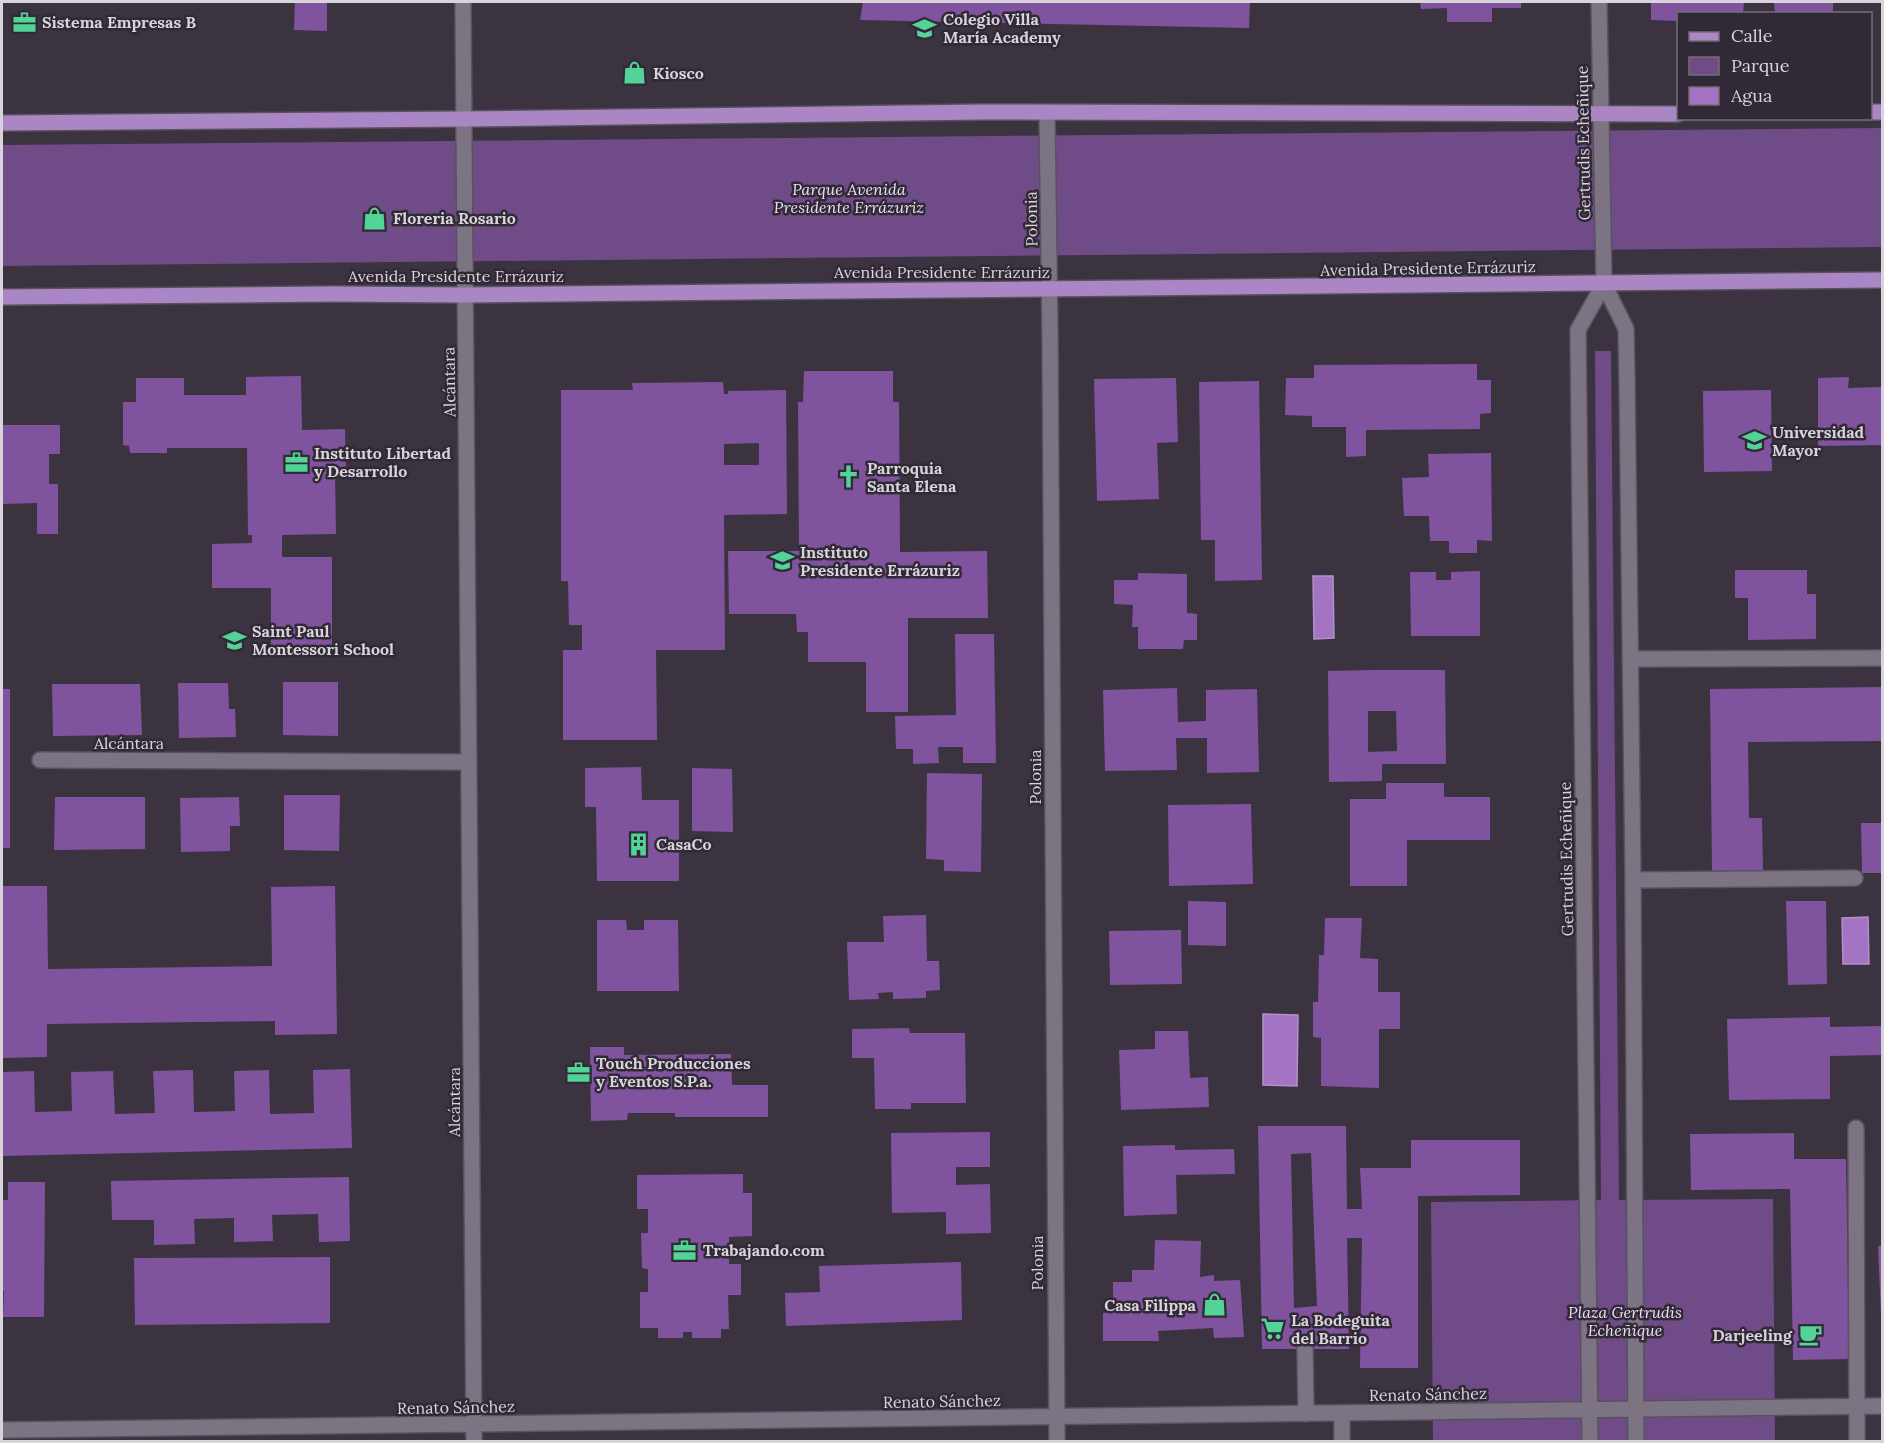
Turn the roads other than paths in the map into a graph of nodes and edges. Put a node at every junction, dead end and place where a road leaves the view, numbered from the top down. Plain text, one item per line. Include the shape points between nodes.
1 (463, 2) edge
2 (1599, 2) edge
3 (1047, 113) junction
4 (1600, 114) junction
5 (1677, 114) edge
6 (464, 119) junction
7 (2, 123) edge
8 (1882, 280) edge
9 (1604, 284) junction
10 (1050, 289) junction
11 (466, 295) junction
12 (2, 297) edge
13 (1882, 658) edge
14 (1630, 659) junction
15 (40, 760) dead end
16 (469, 762) junction
17 (1855, 878) dead end
18 (1633, 879) junction
19 (1856, 1128) dead end
20 (1305, 1348) dead end
21 (1882, 1406) edge
22 (1856, 1407) junction
23 (1590, 1410) junction
24 (1636, 1410) junction
25 (1342, 1413) junction
26 (1306, 1414) junction
27 (1056, 1417) junction
28 (474, 1425) junction
29 (2, 1430) edge
30 (474, 1442) edge
31 (1057, 1442) edge
32 (1342, 1442) edge
33 (1590, 1442) edge
34 (1636, 1442) edge
35 (1857, 1442) edge

1 - 6 street, Alcántara
2 - 4 street, Gertrudis Echeñique
3 - 4 main road
3 - 6 main road
3 - 10 street, Polonia
4 - 5 main road
4 - 9 street, Gertrudis Echeñique
6 - 7 main road
6 - 11 street, Alcántara
8 - 9 main road, Avenida Presidente Errázuriz
9 - 10 main road, Avenida Presidente Errázuriz
9 - 14 street, Gertrudis Echeñique via 1626,329
9 - 23 street, Gertrudis Echeñique via 1578,330
10 - 11 main road, Avenida Presidente Errázuriz
10 - 27 street, Polonia
11 - 12 main road, Avenida Presidente Errázuriz
11 - 16 street, Alcántara
13 - 14 street
14 - 18 street, Gertrudis Echeñique
15 - 16 street, Alcántara
16 - 28 street, Alcántara
17 - 18 street
18 - 24 street, Gertrudis Echeñique
19 - 22 street
20 - 26 street
21 - 22 street, Renato Sánchez
22 - 24 street, Renato Sánchez
22 - 35 street
23 - 24 street, Renato Sánchez
23 - 25 street, Renato Sánchez
23 - 33 street, Gertrudis Echeñique
24 - 34 street, Gertrudis Echeñique
25 - 26 street, Renato Sánchez
25 - 32 street
26 - 27 street, Renato Sánchez
27 - 28 street, Renato Sánchez
27 - 31 street, Polonia
28 - 29 street, Renato Sánchez
28 - 30 street, Alcántara

